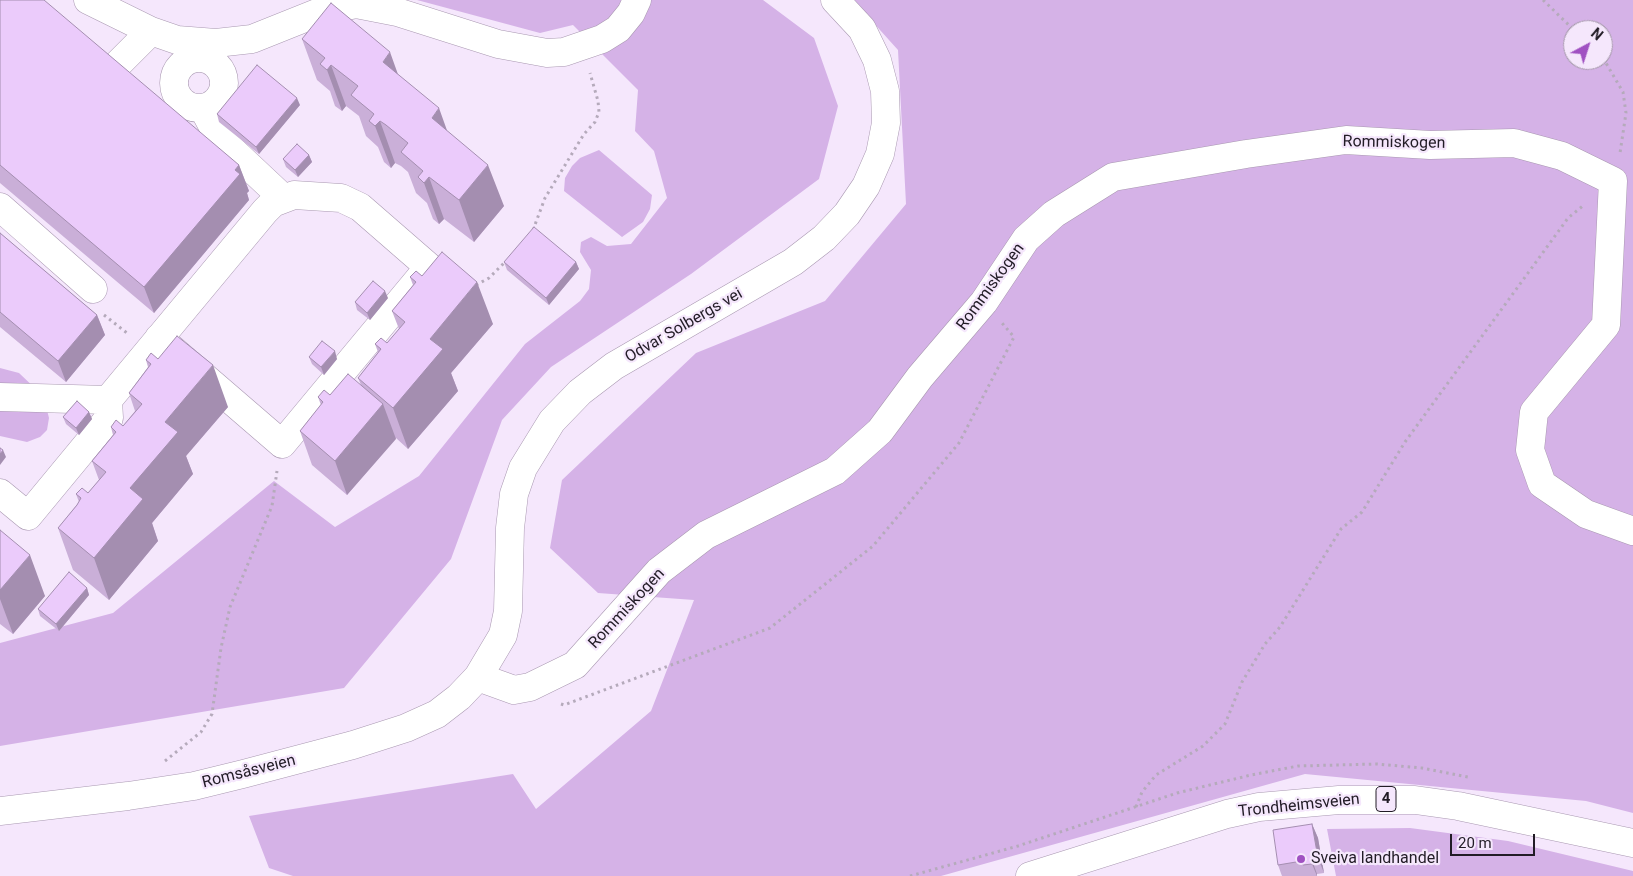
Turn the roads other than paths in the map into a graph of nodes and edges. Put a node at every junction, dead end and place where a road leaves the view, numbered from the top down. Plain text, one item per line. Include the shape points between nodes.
1 (88, 0) edge
2 (637, 0) edge
3 (836, 0) edge
4 (151, 31) junction
5 (198, 50) junction
6 (111, 71) edge
7 (202, 108) junction
8 (283, 198) junction
9 (0, 207) edge
10 (87, 283) road end
11 (154, 344) junction
12 (0, 397) edge
13 (108, 400) junction
14 (0, 493) edge
15 (1633, 531) edge
16 (478, 677) junction
17 (0, 811) edge
18 (1633, 843) edge
19 (1030, 876) edge

1 - 4 main road
2 - 5 main road via 618,29 602,39 564,52 519,49 398,12 356,4 322,11 252,39
3 - 16 main road, Odvar Solbergs vei via 862,29 877,60 885,90 885,131 880,154 866,186 847,214 824,238 793,262 614,366 580,392 552,421 523,468 514,494 508,611 503,635
4 - 5 main road
4 - 6 main road
5 - 7 main road via 214,63 224,77 218,100
5 - 7 main road via 178,69 174,84 186,105
7 - 8 main road via 219,138
8 - 11 main road via 265,211
8 - 11 main road via 309,194 334,197 360,207 429,267 282,444
9 - 10 main road
11 - 13 main road
12 - 13 main road
13 - 14 main road via 109,418 28,516
15 - 16 main road, Rommiskogen via 1586,514 1542,484 1530,450 1534,412 1606,325 1613,181 1562,156 1514,143 1430,145 1346,140 1112,177 1054,214 1026,239 984,302 920,377 880,431 835,471 706,535 659,571 575,665 530,687 514,690
16 - 17 main road, Romsåsveien via 459,698 437,714 353,745 194,786 74,804
18 - 19 main road, Trondheimsveien / 4 via 1458,806 1415,800 1339,800 1259,807 1227,814

